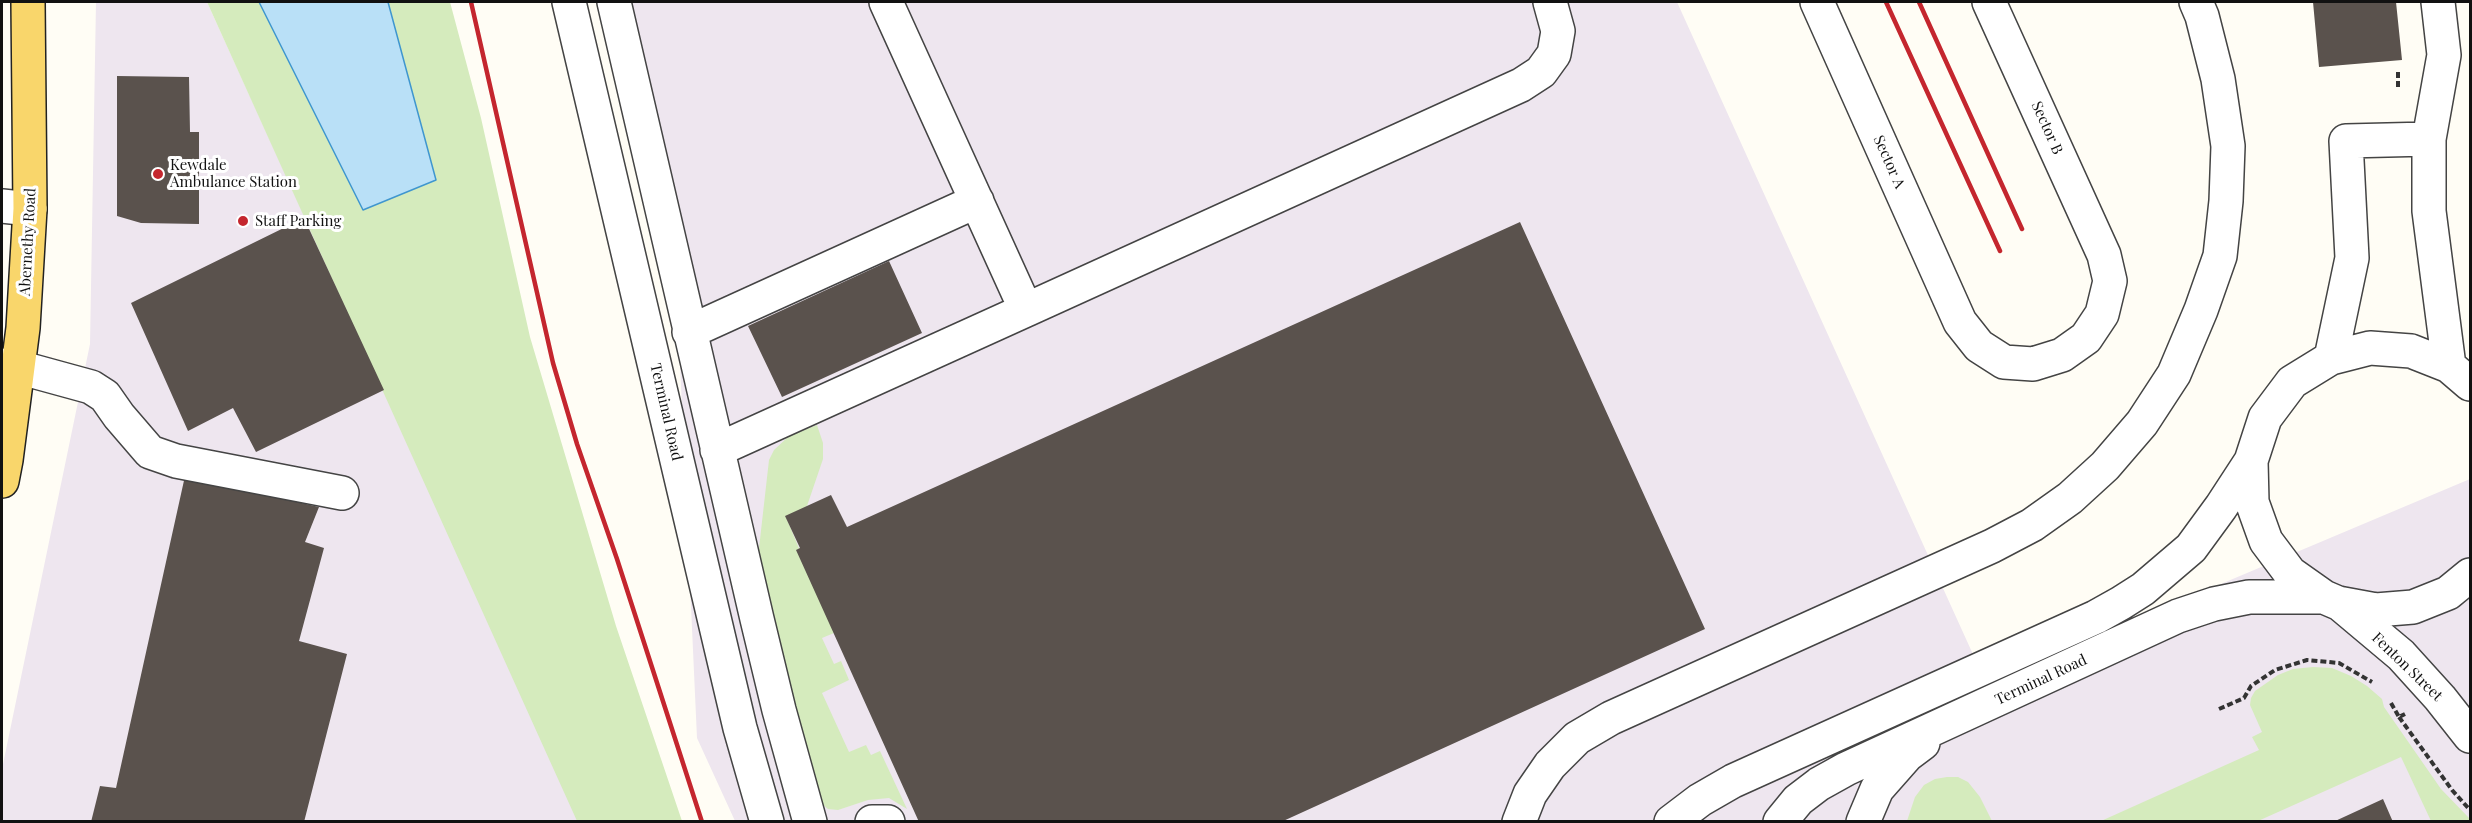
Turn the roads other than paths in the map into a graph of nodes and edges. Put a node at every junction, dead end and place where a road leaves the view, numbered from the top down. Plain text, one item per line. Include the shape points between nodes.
1 (28, 2) edge
2 (569, 2) edge
3 (614, 2) edge
4 (886, 2) edge
5 (1550, 2) edge
6 (1817, 2) edge
7 (1989, 2) edge
8 (2196, 2) edge
9 (2438, 2) edge
10 (2429, 139) junction
11 (977, 201) junction
12 (16, 207) edge
13 (2104, 255) joint
14 (1026, 310) junction
15 (689, 332) junction
16 (2331, 358) junction
17 (10, 366) edge
18 (2464, 376) edge
19 (717, 450) junction
20 (2251, 461) junction
21 (2, 481) edge
22 (342, 493) dead end
23 (2470, 575) edge
24 (2331, 600) junction
25 (1953, 720) junction
26 (2470, 736) edge
27 (767, 822) edge
28 (810, 822) edge
29 (872, 822) edge
30 (888, 822) edge
31 (1519, 822) edge
32 (1671, 822) edge
33 (1780, 822) edge
34 (1863, 822) edge

1 - 12 main road, Abernethy Road
2 - 27 street, Terminal Road via 740,728
3 - 15 street
4 - 11 street
5 - 14 street via 1558,32 1554,54 1541,72 1521,85
6 - 13 street, Sector A via 1960,322 1978,346 2004,362 2033,364 2062,355 2086,338 2102,314 2110,281
7 - 13 street, Sector B
8 - 31 street via 2218,79 2228,147 2220,256 2174,374 2142,423 2105,466 2032,525 1611,718 1577,738 1550,765 1530,794
9 - 10 street via 2444,54
10 - 16 street via 2346,141 2352,258
10 - 18 street via 2429,211
11 - 14 street
11 - 15 street
12 - 17 main road, Abernethy Road via 23,328
14 - 19 street
15 - 19 street
16 - 18 street via 2370,348 2411,351
16 - 20 street via 2292,382 2265,418
17 - 21 main road, Abernethy Road
17 - 22 street via 91,387 105,396 150,452 176,461
19 - 28 street
20 - 24 street, Fenton Street via 2252,502 2266,541 2290,573
20 - 32 street via 2191,548 2143,589 2096,616 1733,781
23 - 24 street via 2448,593 2413,607 2376,610
24 - 25 street, Terminal Road via 2248,597 2205,607
24 - 26 street, Fenton Street via 2401,656
25 - 33 street, Terminal Road via 1819,784 1798,800
25 - 34 street via 1907,755 1877,789
29 - 30 street

